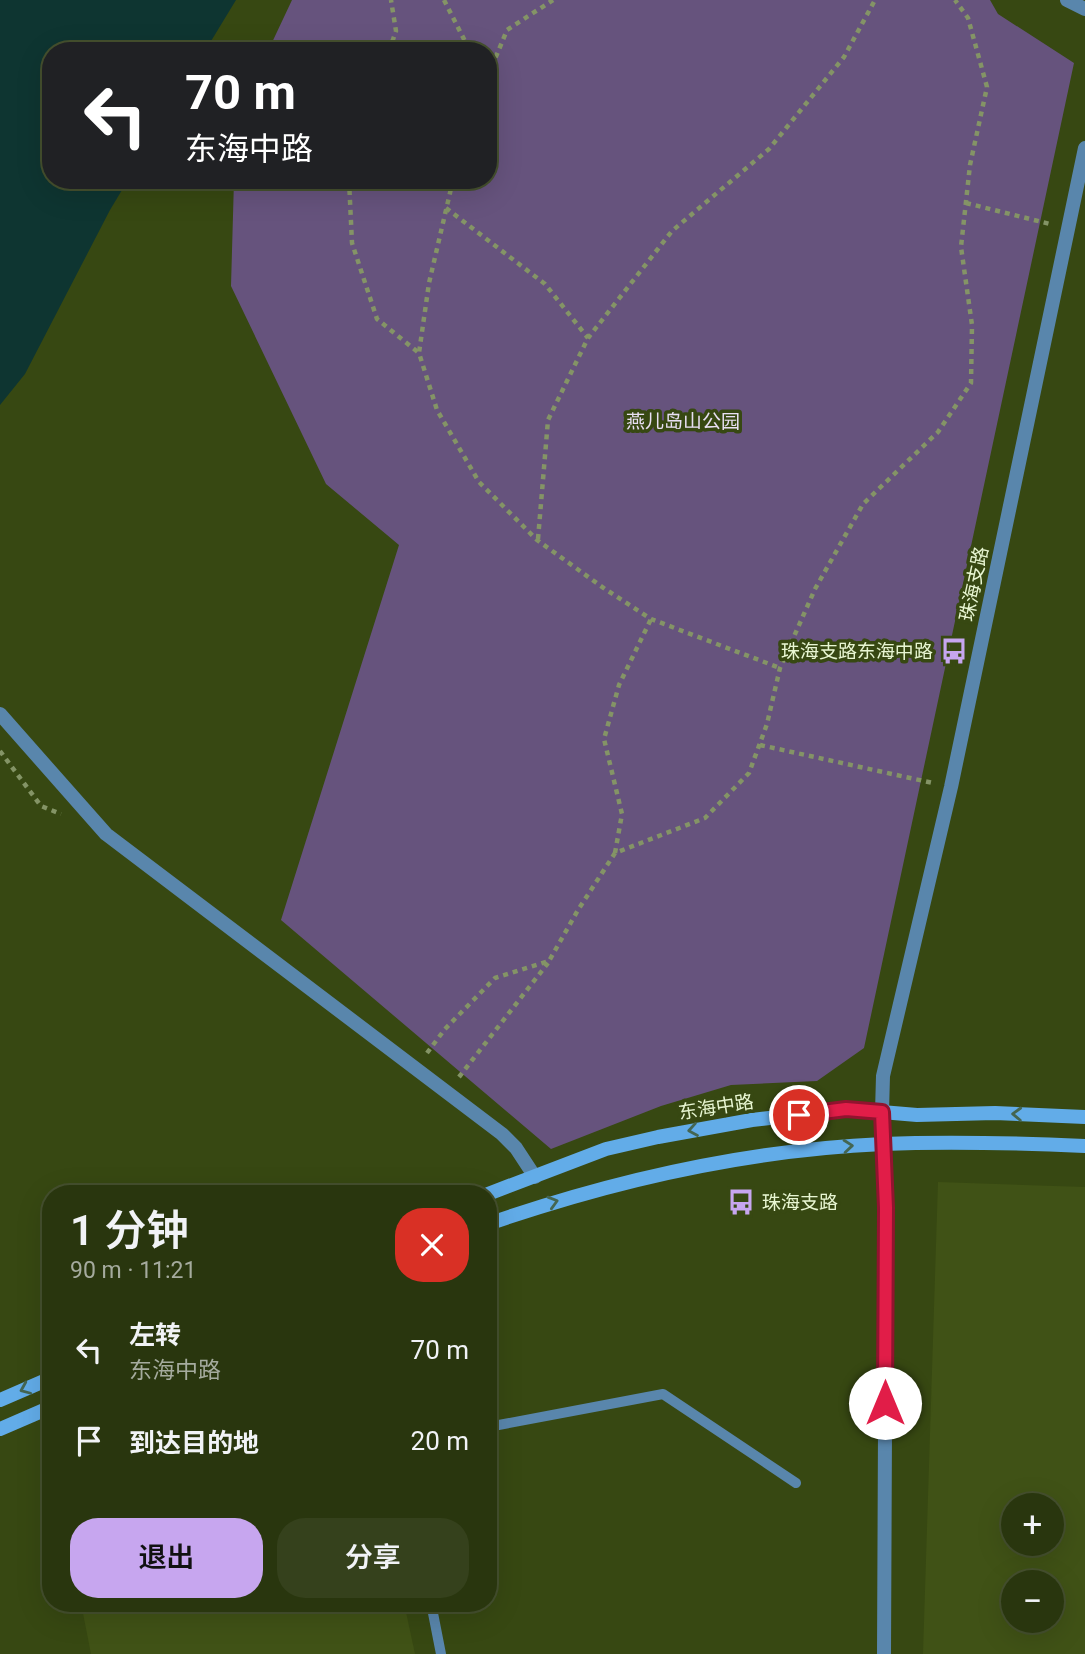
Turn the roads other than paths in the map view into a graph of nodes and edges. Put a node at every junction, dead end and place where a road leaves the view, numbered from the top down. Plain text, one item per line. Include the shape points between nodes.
1 (1067, 0) edge
2 (1085, 9) edge
3 (1085, 148) edge
4 (0, 713) edge
5 (882, 1112) junction
6 (1085, 1117) edge
7 (884, 1144) junction
8 (1085, 1146) edge
9 (535, 1177) junction
10 (497, 1191) edge
11 (497, 1221) edge
12 (42, 1382) edge
13 (0, 1400) edge
14 (42, 1411) edge
15 (497, 1425) edge
16 (0, 1429) edge
17 (796, 1483) dead end
18 (433, 1612) edge
19 (441, 1654) edge
20 (884, 1654) edge

1 - 2 street
3 - 5 street, 珠海支路 via 951,787 883,1076
4 - 9 street via 106,834 448,1092 516,1148
6 -> 5 main road, 东海中路
5 - 7 street, 珠海支路
5 -> 9 main road, 东海中路 via 846,1109 658,1137 607,1149
7 - 8 main road
11 -> 7 main road via 618,1184 709,1164
7 - 20 street, 珠海支路
9 - 10 main road, 东海中路
12 -> 13 main road
14 - 16 main road
15 - 17 lane via 663,1394
18 - 19 lane

